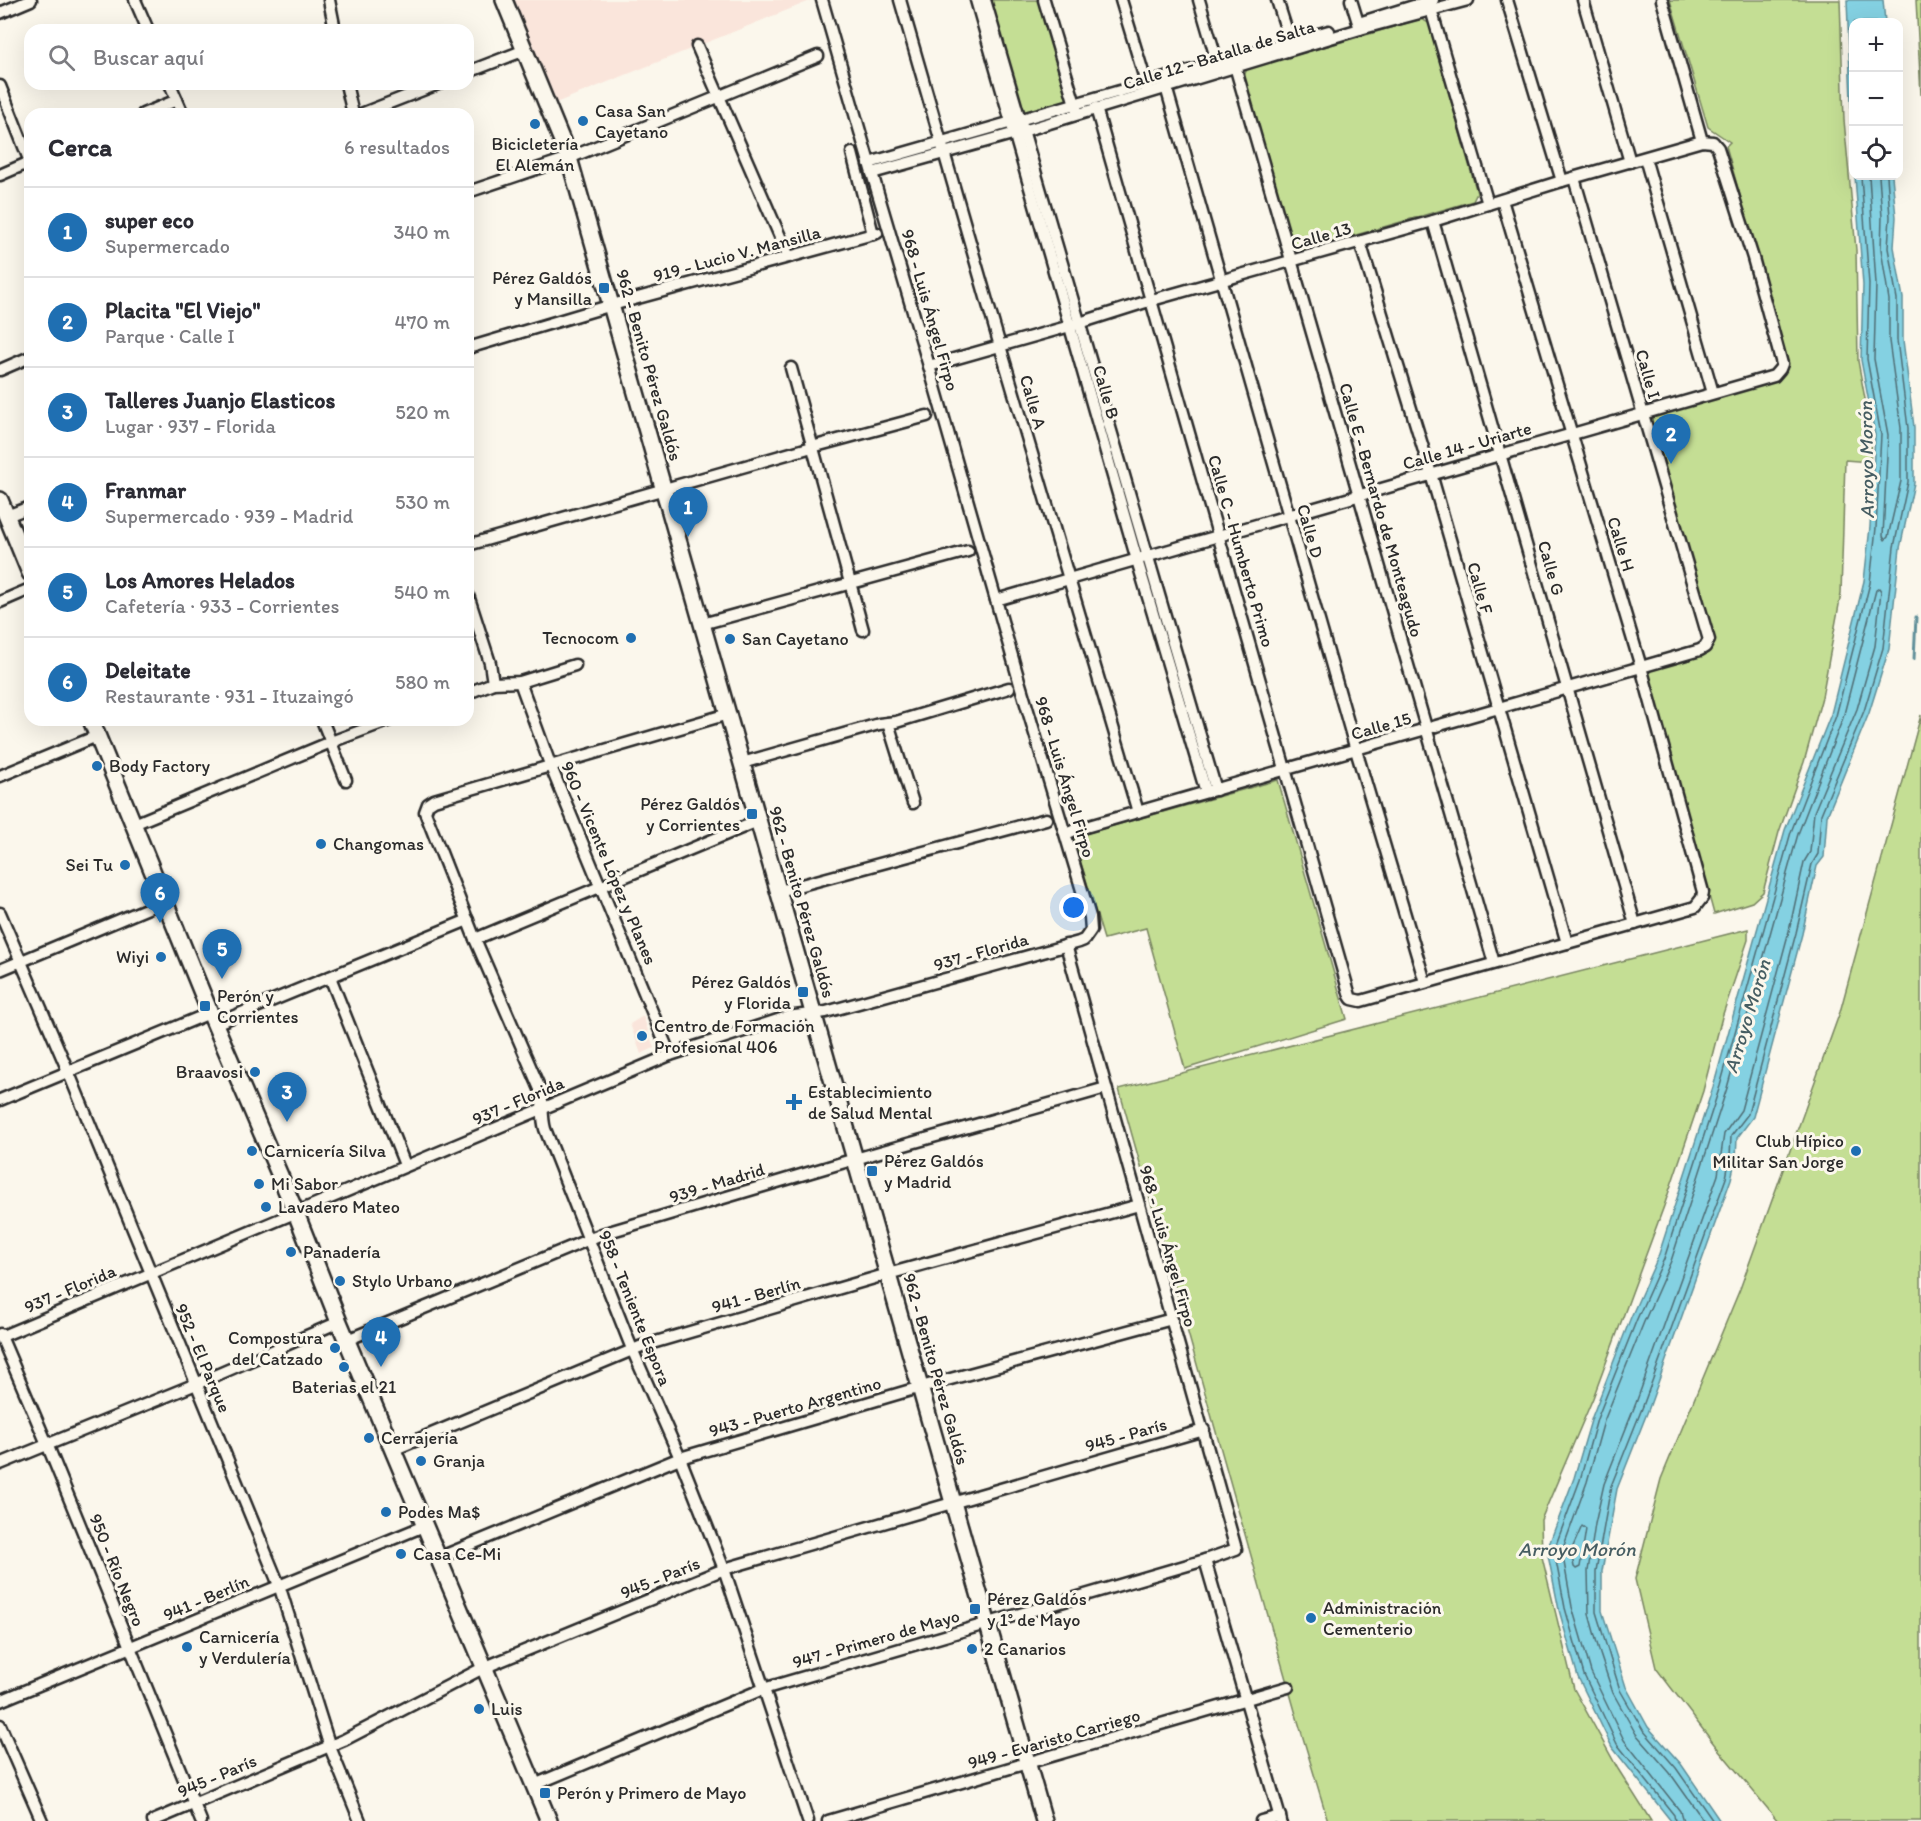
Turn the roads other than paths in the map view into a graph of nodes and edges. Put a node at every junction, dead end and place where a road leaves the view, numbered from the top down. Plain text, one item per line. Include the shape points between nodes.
1 (31, 0) edge
2 (135, 0) edge
3 (329, 0) edge
4 (504, 0) edge
5 (822, 0) edge
6 (900, 0) edge
7 (976, 0) edge
8 (985, 0) edge
9 (1044, 0) edge
10 (1121, 0) edge
11 (1199, 0) edge
12 (1277, 0) edge
13 (1351, 0) edge
14 (1468, 0) edge
15 (1507, 0) edge
16 (1583, 0) edge
17 (1662, 0) edge
18 (1430, 3) edge
19 (0, 13) edge
20 (145, 24) edge
21 (334, 24) edge
22 (1359, 26) junction
23 (697, 46) dead end
24 (1292, 47) junction
25 (525, 50) junction
26 (818, 56) dead end
27 (1235, 66) junction
28 (1219, 67) junction
29 (474, 70) edge
30 (0, 86) edge
31 (1166, 87) junction
32 (1148, 88) junction
33 (173, 90) edge
34 (347, 90) edge
35 (422, 90) edge
36 (720, 97) junction
37 (177, 100) junction
38 (158, 108) edge
39 (180, 108) edge
40 (351, 108) edge
41 (376, 108) edge
42 (1096, 108) junction
43 (1076, 109) junction
44 (1017, 127) junction
45 (1702, 141) junction
46 (24, 147) edge
47 (942, 149) junction
48 (852, 153) dead end
49 (569, 158) junction
50 (1645, 158) junction
51 (1630, 162) junction
52 (24, 165) edge
53 (870, 168) junction
54 (0, 175) edge
55 (1574, 178) junction
56 (1562, 181) junction
57 (474, 190) edge
58 (1502, 200) junction
59 (1488, 204) junction
60 (1433, 221) junction
61 (1360, 242) junction
62 (789, 257) junction
63 (1292, 262) junction
64 (1220, 281) junction
65 (1152, 300) junction
66 (612, 305) junction
67 (1074, 324) junction
68 (474, 346) edge
69 (1000, 346) junction
70 (24, 360) edge
71 (930, 366) junction
72 (790, 368) dead end
73 (0, 370) edge
74 (1713, 393) junction
75 (1642, 412) junction
76 (927, 416) dead end
77 (1571, 433) junction
78 (812, 447) junction
79 (1501, 454) junction
80 (1431, 474) junction
81 (664, 489) junction
82 (1359, 494) junction
83 (0, 500) edge
84 (24, 509) edge
85 (7, 516) junction
86 (1289, 517) junction
87 (1219, 537) junction
88 (474, 543) edge
89 (968, 551) dead end
90 (24, 558) edge
91 (1142, 558) junction
92 (1068, 580) junction
93 (849, 583) junction
94 (24, 592) edge
95 (996, 600) junction
96 (0, 602) edge
97 (474, 614) edge
98 (702, 624) junction
99 (862, 630) dead end
100 (1705, 647) joint
101 (575, 665) dead end
102 (1641, 667) junction
103 (520, 682) junction
104 (493, 683) junction
105 (1009, 688) dead end
106 (1569, 688) junction
107 (474, 691) edge
108 (1497, 708) junction
109 (728, 714) junction
110 (888, 723) junction
111 (93, 726) edge
112 (324, 726) edge
113 (374, 726) edge
114 (1426, 730) junction
115 (97, 736) junction
116 (331, 742) junction
117 (1356, 750) junction
118 (742, 763) junction
119 (551, 767) junction
120 (1287, 770) junction
121 (0, 776) edge
122 (346, 780) dead end
123 (1211, 791) junction
124 (913, 804) dead end
125 (1138, 812) junction
126 (1046, 819) dead end
127 (758, 821) junction
128 (134, 824) junction
129 (1066, 834) junction
130 (601, 885) junction
131 (779, 891) junction
132 (165, 901) junction
133 (0, 913) edge
134 (468, 920) junction
135 (1635, 924) junction
136 (475, 939) junction
137 (1567, 943) junction
138 (1066, 945) junction
139 (20, 962) junction
140 (1494, 963) junction
141 (0, 970) edge
142 (330, 977) junction
143 (1425, 982) junction
144 (814, 1012) junction
145 (213, 1018) junction
146 (670, 1055) junction
147 (68, 1071) junction
148 (1106, 1088) junction
149 (0, 1100) edge
150 (542, 1108) junction
151 (855, 1159) junction
152 (405, 1165) junction
153 (1139, 1205) junction
154 (296, 1213) junction
155 (590, 1239) junction
156 (150, 1273) junction
157 (888, 1274) junction
158 (1172, 1319) junction
159 (339, 1322) junction
160 (0, 1335) edge
161 (348, 1340) junction
162 (632, 1349) junction
163 (196, 1384) junction
164 (921, 1388) junction
165 (1204, 1430) junction
166 (47, 1444) junction
167 (393, 1450) junction
168 (680, 1458) junction
169 (0, 1464) edge
170 (954, 1503) junction
171 (424, 1526) junction
172 (1236, 1549) joint
173 (438, 1558) junction
174 (1205, 1560) junction
175 (724, 1569) junction
176 (279, 1585) junction
177 (989, 1623) junction
178 (131, 1648) junction
179 (483, 1668) junction
180 (1288, 1687) dead end
181 (763, 1689) junction
182 (1246, 1700) junction
183 (0, 1701) edge
184 (0, 1725) edge
185 (330, 1747) junction
186 (1028, 1764) junction
187 (534, 1785) junction
188 (194, 1803) junction
189 (1280, 1818) edge
190 (42, 1821) edge
191 (153, 1821) edge
192 (201, 1821) edge
193 (360, 1821) edge
194 (549, 1821) edge
195 (808, 1821) edge
196 (828, 1821) edge
197 (1044, 1821) edge
198 (1261, 1821) edge

1 - 19 street
2 - 20 street
3 - 21 street
4 - 25 main road, 962 - Benito Pérez Galdós
5 - 53 street, 968 - Luis Ángel Firpo
6 - 47 street, Calle A
7 - 44 street, Calle B
8 - 44 street, Calle B
9 - 43 street
10 - 32 street
11 - 28 street
12 - 24 street
13 - 22 street
14 - 18 street, Calle 12 - Batalla de Salta
15 - 56 street
16 - 51 street
17 - 45 street
18 - 22 street, Calle 12 - Batalla de Salta
18 - 59 street
22 - 24 street, Calle 12 - Batalla de Salta
23 - 36 street
24 - 27 street, Calle 12 - Batalla de Salta
24 - 28 street, Calle 12 - Batalla de Salta
25 - 29 street
25 - 49 main road, 962 - Benito Pérez Galdós
26 - 36 street
27 - 28 street, Calle 12 - Batalla de Salta
27 - 63 street, Calle E - Bernardo de Monteagudo
28 - 31 street, Calle 12 - Batalla de Salta
28 - 32 street, Calle 12 - Batalla de Salta
30 - 46 street
31 - 32 street, Calle 12 - Batalla de Salta
31 - 64 street, Calle D
32 - 42 street, Calle 12 - Batalla de Salta
32 - 43 street, Calle 12 - Batalla de Salta
33 - 37 street
34 - 40 street
35 - 41 street
36 - 49 street
36 - 62 street
37 - 38 street
37 - 39 street
42 - 43 street, Calle 12 - Batalla de Salta
42 - 65 street, Calle C - Humberto Primo
43 - 44 street, Calle 12 - Batalla de Salta
44 - 47 street, Calle 12 - Batalla de Salta
44 - 67 street, Calle B
45 - 50 street, Calle 13
45 - 74 street, Calle 14 - Uriarte via 1713,142 1718,148 1782,364 1774,376
47 - 53 street, Calle 12 - Batalla de Salta
47 - 69 street, Calle A
48 - 62 street, 919 - Lucio V. Mansilla via 875,234
49 - 57 street
49 - 66 main road, 962 - Benito Pérez Galdós
50 - 51 street, Calle 13
50 - 74 street
51 - 55 street, Calle 13
52 - 54 street
53 - 71 street, 968 - Luis Ángel Firpo
55 - 56 street, Calle 13
55 - 75 street, Calle I
56 - 58 street, Calle 13
58 - 59 street, Calle 13
58 - 77 street, Calle H
59 - 60 street, Calle 13
60 - 61 street, Calle 13
60 - 79 street, Calle G
61 - 63 street, Calle 13
61 - 80 street, Calle F
62 - 66 street, 919 - Lucio V. Mansilla
63 - 64 street, Calle 13
63 - 82 street, Calle E - Bernardo de Monteagudo
64 - 65 street, Calle 13
64 - 86 street, Calle D
65 - 67 street, Calle 13
65 - 87 street, Calle C - Humberto Primo
66 - 68 street, 919 - Lucio V. Mansilla
66 - 81 main road, 962 - Benito Pérez Galdós
67 - 69 street, Calle 13
67 - 91 street, Calle B
69 - 71 street, Calle 13
69 - 92 street, Calle A
70 - 73 street
71 - 95 street, 968 - Luis Ángel Firpo
72 - 78 street
74 - 75 street, Calle 14 - Uriarte
75 - 77 street, Calle 14 - Uriarte
75 - 100 street, Calle I via 1709,640
76 - 78 street
77 - 79 street, Calle 14 - Uriarte
77 - 102 street, Calle H
78 - 81 street
78 - 93 street
79 - 80 street, Calle 14 - Uriarte
79 - 106 street, Calle G
80 - 82 street, Calle 14 - Uriarte
80 - 108 street, Calle F
81 - 88 street
81 - 98 main road, 962 - Benito Pérez Galdós
82 - 86 street, Calle 14 - Uriarte
82 - 114 street, Calle E - Bernardo de Monteagudo
83 - 85 main road
84 - 85 street
85 - 90 main road
86 - 87 street, Calle 14 - Uriarte
86 - 117 street, Calle D
87 - 91 street, Calle 14 - Uriarte
87 - 120 street, Calle C - Humberto Primo
89 - 93 street
91 - 92 street, Calle 14 - Uriarte
91 - 123 street, Calle B
92 - 95 street, Calle 14 - Uriarte
92 - 125 street, Calle A
93 - 98 street
93 - 99 street
94 - 96 street
95 - 129 street, 968 - Luis Ángel Firpo
97 - 104 street
98 - 109 main road, 962 - Benito Pérez Galdós
100 - 102 street, Calle 15
101 - 103 street
102 - 106 street, Calle 15
102 - 135 street, Calle H via 1703,892 1695,907
103 - 104 street
103 - 119 street, 960 - Vicente López y Planes
104 - 107 street
105 - 110 street
106 - 108 street, Calle 15
106 - 135 street, Calle G
108 - 114 street, Calle 15
108 - 137 street, Calle F
109 - 118 main road, 962 - Benito Pérez Galdós
109 - 119 street
110 - 118 street
110 - 124 street
111 - 115 main road
112 - 116 street
113 - 116 street
114 - 117 street, Calle 15
114 - 140 street, Calle E - Bernardo de Monteagudo
115 - 121 street
115 - 128 main road
116 - 122 street
116 - 128 street
117 - 120 street, Calle 15
117 - 143 street, Calle D
118 - 127 main road, 962 - Benito Pérez Galdós
119 - 130 street, 960 - Vicente López y Planes
119 - 134 street, 958 - Teniente Espora via 428,804 425,812
120 - 123 street, Calle 15
120 - 143 street, Calle C - Humberto Primo via 1350,996 1361,1001
123 - 125 street, Calle 15
125 - 129 street, Calle 15
126 - 131 street
127 - 130 street
127 - 131 main road, 962 - Benito Pérez Galdós
128 - 132 main road
129 - 138 street, 968 - Luis Ángel Firpo via 1092,923 1084,940
130 - 136 street
130 - 146 street, 960 - Vicente López y Planes
131 - 144 main road, 962 - Benito Pérez Galdós
132 - 139 street
132 - 145 main road
133 - 139 street, 952 - El Parque
134 - 136 street, 958 - Teniente Espora
134 - 142 street
135 - 137 street
136 - 150 street, 958 - Teniente Espora via 540,1089
137 - 140 street
138 - 144 street, 937 - Florida via 826,1012
138 - 148 street, 968 - Luis Ángel Firpo
139 - 141 street
139 - 147 street, 952 - El Parque
140 - 143 street
142 - 145 street
142 - 152 street
144 - 146 street, 937 - Florida via 754,1026
144 - 151 main road, 962 - Benito Pérez Galdós
145 - 147 street
145 - 154 main road
146 - 150 street, 937 - Florida
147 - 149 street
147 - 156 street, 952 - El Parque
148 - 151 street, 939 - Madrid
148 - 153 street, 968 - Luis Ángel Firpo
150 - 152 street, 937 - Florida
150 - 155 street, 958 - Teniente Espora via 545,1129
151 - 155 street, 939 - Madrid
151 - 157 main road, 962 - Benito Pérez Galdós
152 - 154 street, 937 - Florida
153 - 157 street, 941 - Berlín
153 - 158 street, 968 - Luis Ángel Firpo
154 - 156 street, 937 - Florida
154 - 159 main road
155 - 161 street, 939 - Madrid
155 - 162 street, 958 - Teniente Espora
156 - 160 street, 937 - Florida
156 - 163 street, 952 - El Parque
157 - 162 street, 941 - Berlín
157 - 164 main road, 962 - Benito Pérez Galdós
158 - 164 street, 943 - Puerto Argentino
158 - 165 street, 968 - Luis Ángel Firpo
159 - 161 main road
159 - 163 street
160 - 166 street, 950 - Río Negro
161 - 167 main road
162 - 167 street, 941 - Berlín
162 - 168 street, 958 - Teniente Espora
163 - 166 street
163 - 176 street, 952 - El Parque
164 - 168 street, 943 - Puerto Argentino
164 - 170 main road, 962 - Benito Pérez Galdós
165 - 170 street, 945 - París
165 - 172 street, 968 - Luis Ángel Firpo
166 - 169 street
166 - 178 street, 950 - Río Negro
167 - 171 main road
168 - 173 street, 943 - Puerto Argentino
168 - 175 street, 958 - Teniente Espora
170 - 175 street, 945 - París
170 - 177 main road, 962 - Benito Pérez Galdós
171 - 173 main road
171 - 176 street, 941 - Berlín
172 - 174 street, 947 - Primero de Mayo
173 - 179 main road
174 - 177 street, 947 - Primero de Mayo
174 - 182 street
175 - 179 street, 945 - París
175 - 181 street, 958 - Teniente Espora
176 - 178 street, 941 - Berlín
176 - 185 street, 952 - El Parque
177 - 181 street, 947 - Primero de Mayo
177 - 186 main road, 962 - Benito Pérez Galdós
178 - 183 street, 941 - Berlín
178 - 188 street, 950 - Río Negro
179 - 185 street, 945 - París
179 - 187 main road
180 - 182 street, 949 - Evaristo Carriego
181 - 187 street, 947 - Primero de Mayo
181 - 195 street, 958 - Teniente Espora
182 - 186 street, 949 - Evaristo Carriego
182 - 189 street
184 - 190 street
185 - 188 street, 945 - París
185 - 193 street, 952 - El Parque
186 - 196 street, 949 - Evaristo Carriego
186 - 197 main road, 962 - Benito Pérez Galdós
187 - 194 main road
188 - 191 street, 945 - París
188 - 192 street, 950 - Río Negro
189 - 198 street

